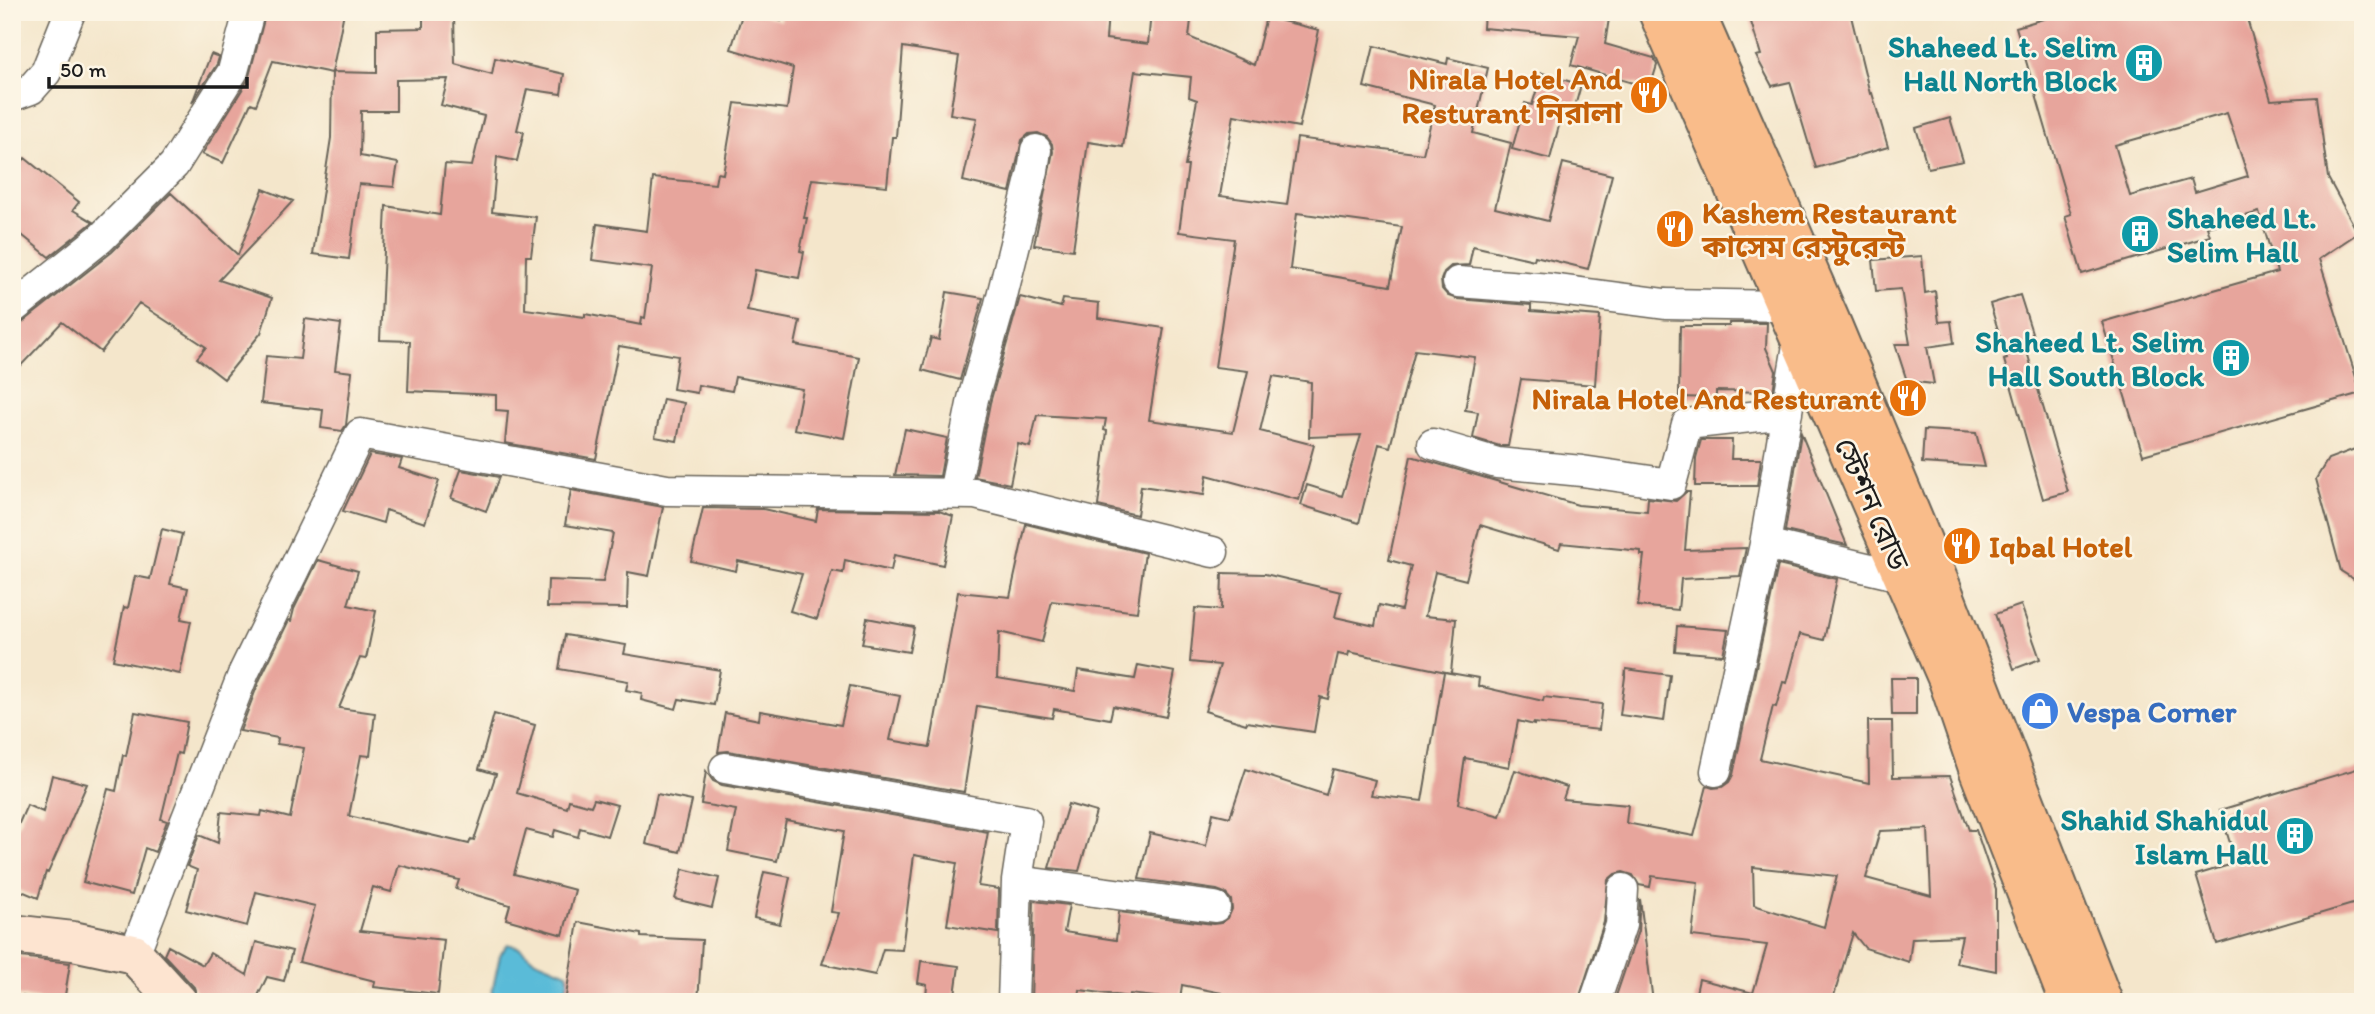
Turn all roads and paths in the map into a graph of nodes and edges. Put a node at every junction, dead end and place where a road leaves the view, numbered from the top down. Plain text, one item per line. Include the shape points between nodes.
1 (70, 12) edge
2 (248, 12) edge
3 (1658, 12) edge
4 (1695, 12) edge
5 (12, 96) edge
6 (1036, 150) dead end
7 (1458, 282) dead end
8 (12, 309) edge
9 (1792, 322) junction
10 (1787, 413) junction
11 (1433, 444) dead end
12 (954, 493) junction
13 (1765, 544) junction
14 (1213, 552) dead end
15 (1905, 577) junction
16 (725, 768) dead end
17 (1716, 771) dead end
18 (1017, 881) junction
19 (1623, 889) dead end
20 (1215, 907) dead end
21 (12, 934) edge
22 (134, 954) junction
23 (178, 1002) edge
24 (1013, 1002) edge
25 (1595, 1002) edge
26 (2069, 1002) edge
27 (2103, 1002) edge

1 - 5 street via 46,72 31,89
2 - 8 street via 233,71 174,165 101,238
3 - 9 main road, স্টেশন রোড
4 - 27 main road, স্টেশন রোড via 1940,584
6 - 12 street via 973,398
7 - 9 street via 1551,289
9 - 10 street
9 - 15 main road, স্টেশন রোড
10 - 11 street via 1687,424 1671,484 1497,463
10 - 13 street
12 - 14 street via 986,496
12 - 22 street via 667,490 359,435 244,672
13 - 15 street
13 - 17 street
15 - 26 main road, স্টেশন রোড
16 - 18 street via 1026,821
18 - 20 street
18 - 24 street
19 - 25 street via 1621,925
21 - 22 main road
22 - 23 main road

